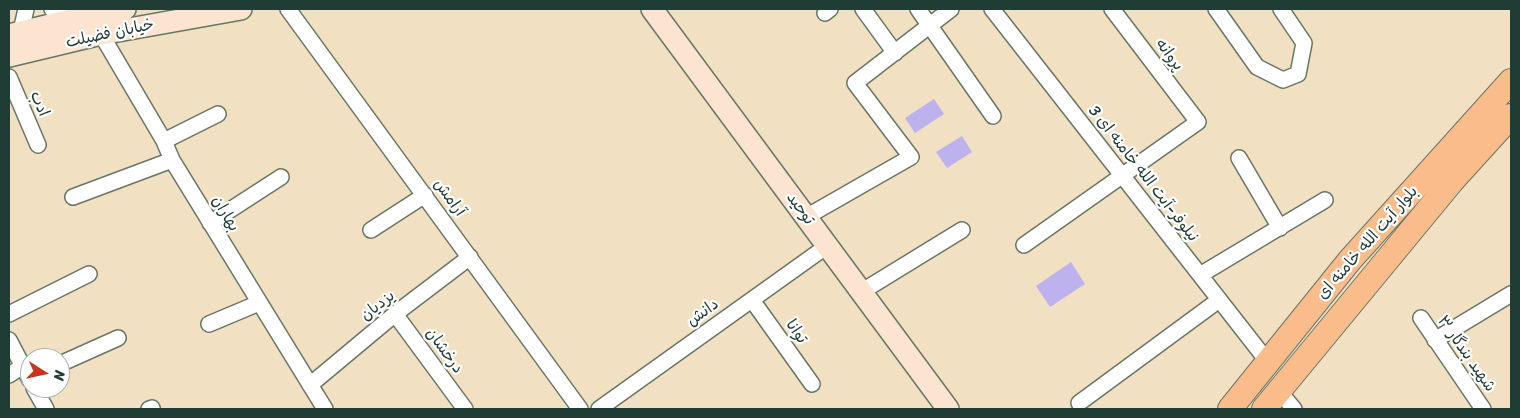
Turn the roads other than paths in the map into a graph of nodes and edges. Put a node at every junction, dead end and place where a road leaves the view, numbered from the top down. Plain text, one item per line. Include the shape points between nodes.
1 (26, 9) edge
2 (52, 9) edge
3 (125, 9) edge
4 (241, 9) edge
5 (288, 9) edge
6 (652, 9) edge
7 (863, 9) edge
8 (918, 9) edge
9 (951, 9) edge
10 (992, 9) edge
11 (1112, 9) edge
12 (1216, 9) edge
13 (1281, 9) edge
14 (71, 20) junction
15 (931, 25) junction
16 (15, 33) edge
17 (101, 34) junction
18 (896, 53) junction
19 (9, 56) edge
20 (9, 77) edge
21 (1511, 81) edge
22 (218, 114) dead end
23 (994, 116) dead end
24 (1511, 116) edge
25 (1511, 134) edge
26 (164, 141) junction
27 (38, 145) dead end
28 (1239, 158) dead end
29 (172, 160) junction
30 (1123, 176) junction
31 (281, 177) dead end
32 (1452, 181) junction
33 (425, 195) junction
34 (73, 198) dead end
35 (1325, 200) dead end
36 (806, 217) junction
37 (210, 223) junction
38 (1280, 228) junction
39 (371, 230) dead end
40 (962, 230) dead end
41 (1024, 245) dead end
42 (827, 246) junction
43 (470, 257) junction
44 (89, 274) dead end
45 (1200, 275) junction
46 (861, 292) junction
47 (1511, 294) edge
48 (752, 300) junction
49 (1220, 300) junction
50 (259, 303) junction
51 (9, 314) edge
52 (395, 314) junction
53 (1421, 318) dead end
54 (210, 324) dead end
55 (118, 338) dead end
56 (9, 340) edge
57 (1435, 340) junction
58 (70, 360) edge
59 (20, 361) edge
60 (1268, 362) junction
61 (310, 384) junction
62 (812, 384) dead end
63 (1279, 391) junction
64 (40, 398) edge
65 (1080, 403) dead end
66 (46, 409) edge
67 (325, 409) edge
68 (465, 409) edge
69 (580, 409) edge
70 (599, 409) edge
71 (948, 409) edge
72 (1230, 409) edge
73 (1264, 409) edge
74 (1294, 409) edge
75 (1483, 409) edge

1 - 16 street
2 - 14 street
3 - 14 main road, خیابان فضیلت
4 - 17 main road, خیابان فضیلت
5 - 33 street, آرامش
6 - 36 main road, توحید
7 - 18 street
8 - 15 street
9 - 15 street
10 - 30 street, نیلوفر-آیت الله خامنه ای 3
11 - 30 street, پروانه via 1198,122
12 - 13 street via 1257,67 1283,80 1298,74 1304,43
14 - 16 main road, خیابان فضیلت
15 - 18 street
15 - 23 street
17 - 19 main road, خیابان فضیلت
17 - 26 street, بهاران
18 - 36 street via 855,83 911,157
20 - 27 street, ادب
21 - 60 main road, بلوار آیت الله خامنه ای via 1350,260
22 - 26 street
24 - 32 main road, بلوار آیت الله خامنه ای
25 - 32 main road
26 - 29 street, بهاران
28 - 38 street
29 - 34 street
29 - 37 street, بهاران
30 - 41 street
30 - 45 street, نیلوفر-آیت الله خامنه ای 3
31 - 37 street
32 - 63 main road, بلوار آیت الله خامنه ای
33 - 39 street
33 - 43 street, آرامش
35 - 38 street
36 - 42 main road, توحید
37 - 50 street, بهاران
38 - 45 street
40 - 46 street
42 - 46 main road, توحید
42 - 48 street, دانش
43 - 52 street, یزدیان
43 - 69 street, آرامش
44 - 51 street
45 - 49 street, نیلوفر-آیت الله خامنه ای 3
46 - 71 main road, توحید
47 - 57 street
48 - 62 street, توانا
48 - 70 street, دانش
49 - 60 street, نیلوفر-آیت الله خامنه ای 3
49 - 65 street
50 - 54 street
50 - 61 street, بهاران
52 - 61 street, یزدیان
52 - 68 street, درخشان
53 - 57 street, شهید بندگار ۳
55 - 58 street
56 - 59 street
57 - 75 street, شهید بندگار ۳
60 - 72 main road, بلوار آیت الله خامنه ای
61 - 67 street, بهاران
63 - 73 main road, بلوار آیت الله خامنه ای
63 - 74 street
64 - 66 street

